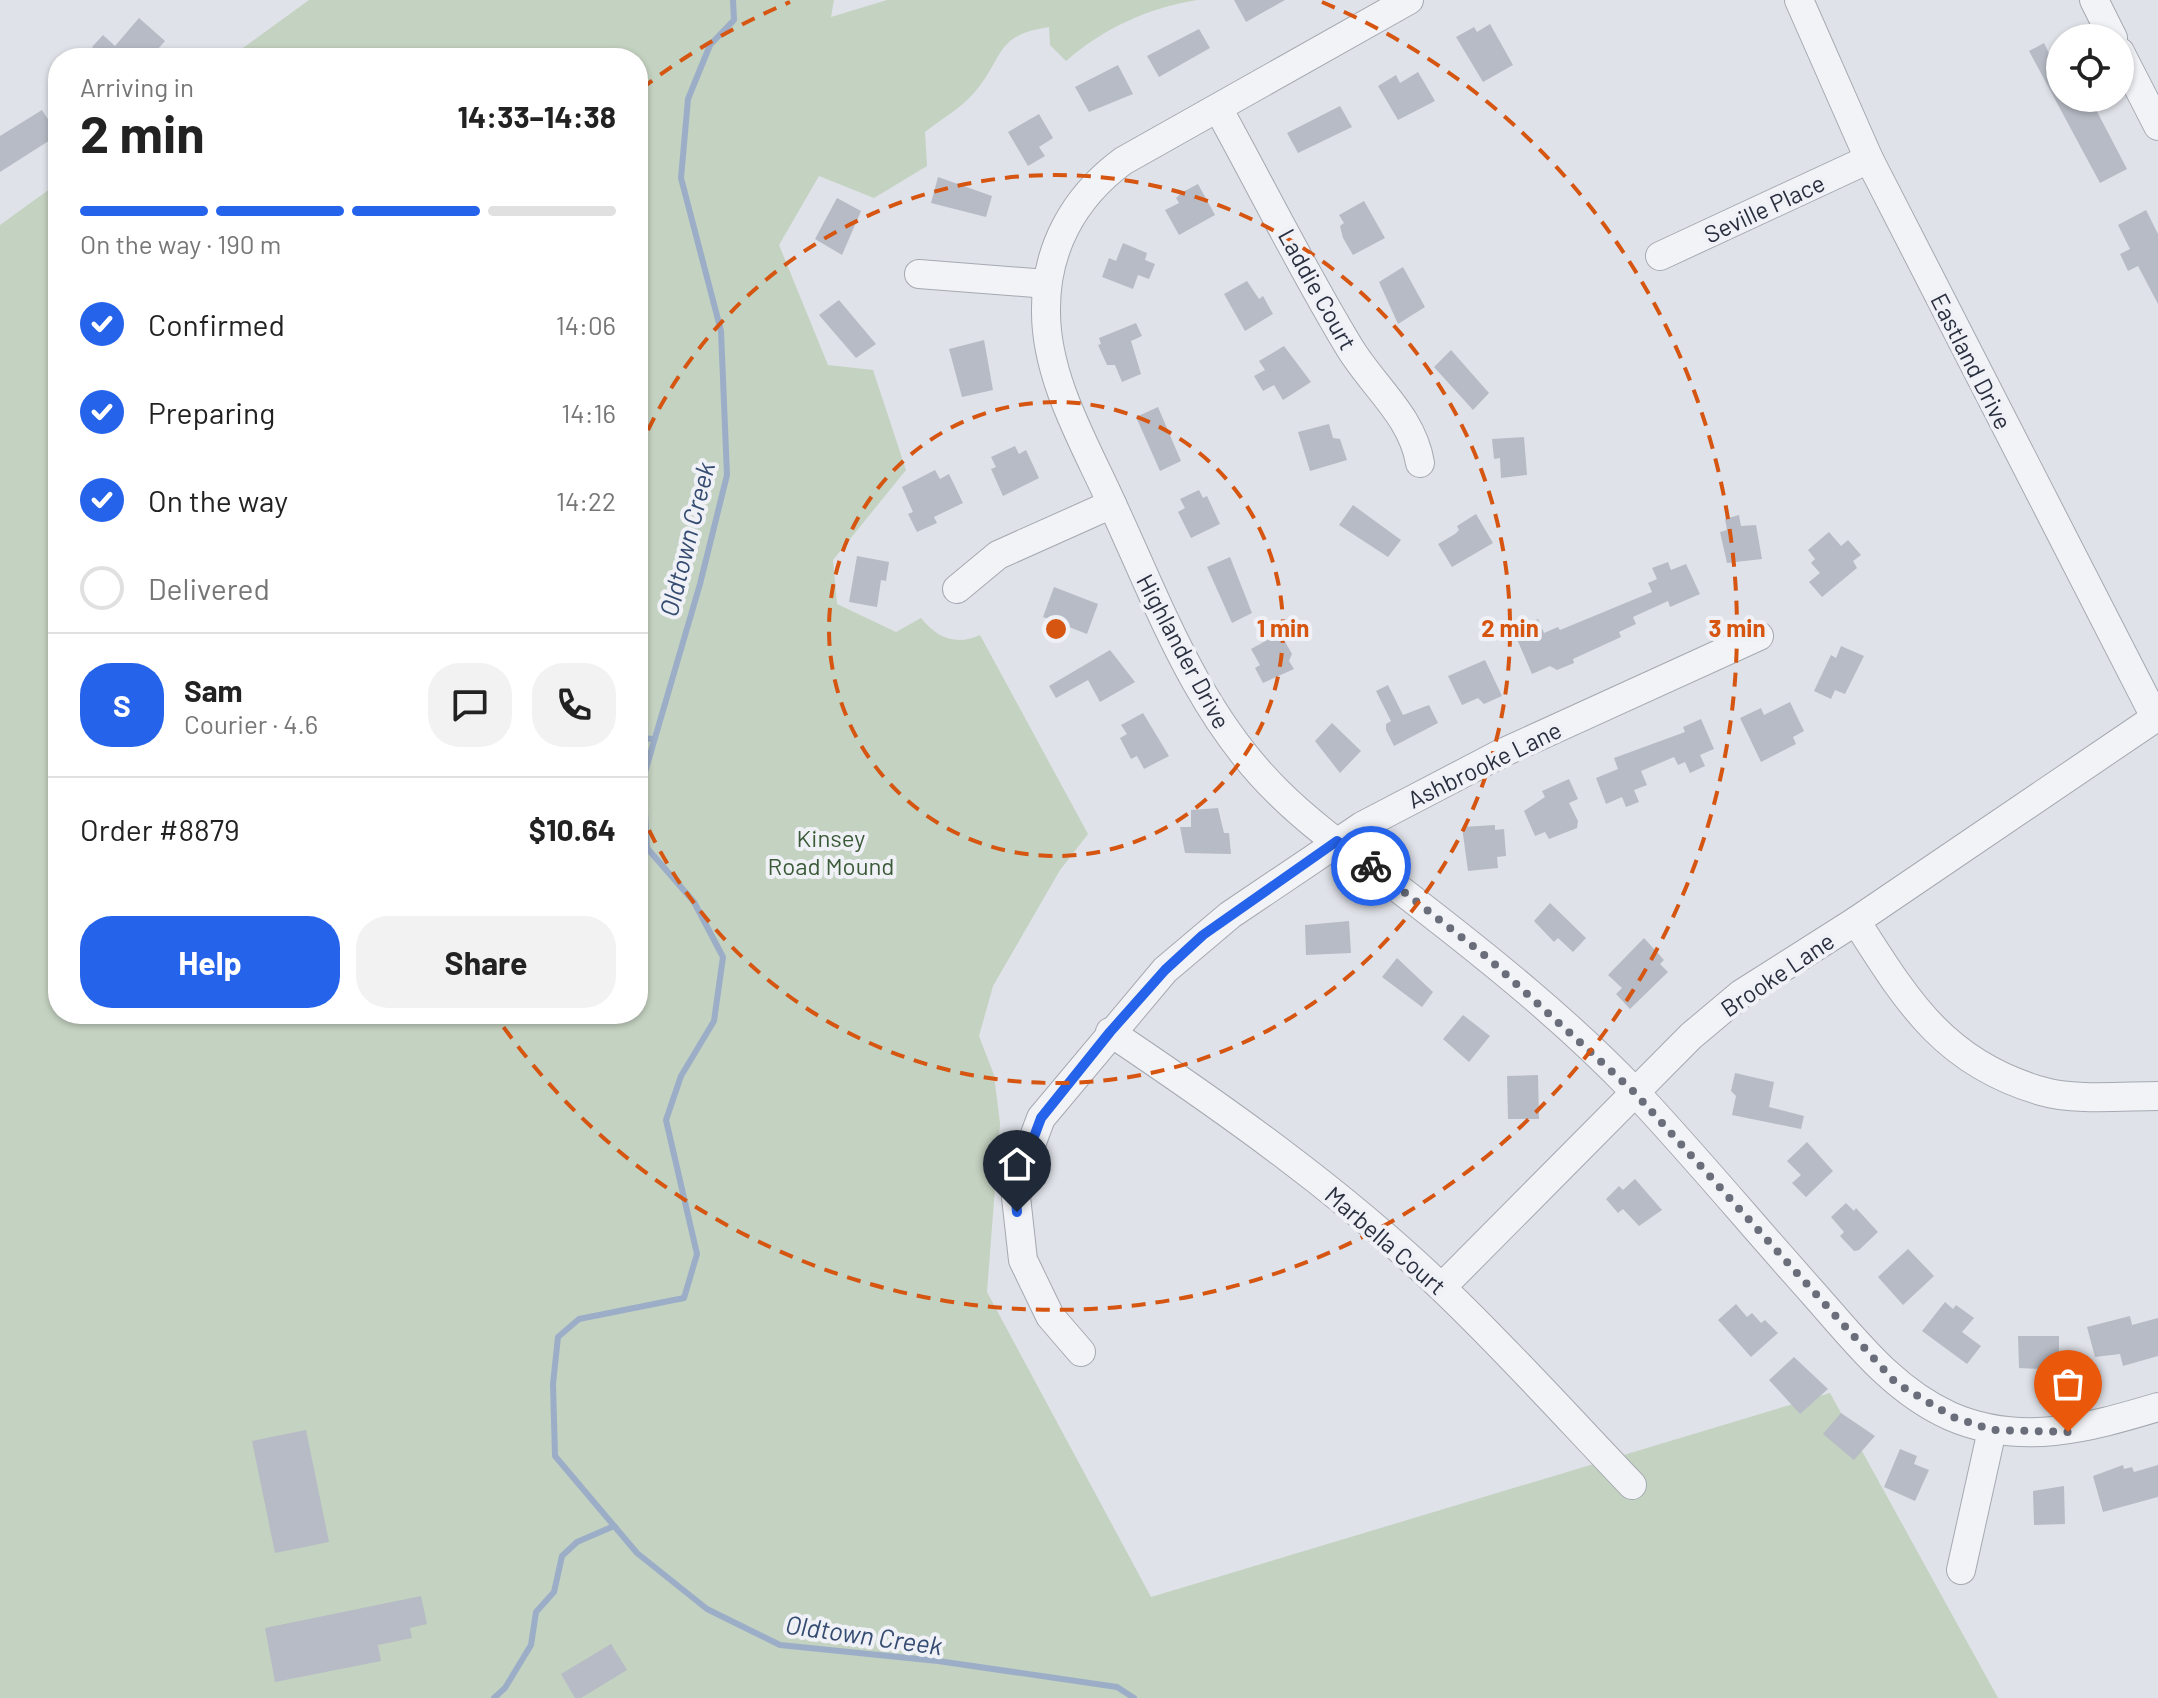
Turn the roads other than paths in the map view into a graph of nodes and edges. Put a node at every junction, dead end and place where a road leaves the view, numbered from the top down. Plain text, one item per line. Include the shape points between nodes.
1 (1409, 0) edge
2 (1799, 0) edge
3 (2094, 0) edge
4 (2106, 24) edge
5 (2134, 79) edge
6 (1219, 110) junction
7 (2158, 126) edge
8 (1869, 159) junction
9 (1660, 256) dead end
10 (919, 274) dead end
11 (1047, 284) junction
12 (1420, 463) dead end
13 (1112, 504) junction
14 (957, 589) dead end
15 (1759, 636) dead end
16 (2157, 716) edge
17 (1337, 841) junction
18 (1856, 921) junction
19 (1110, 1032) junction
20 (1634, 1092) junction
21 (2158, 1096) edge
22 (1442, 1287) junction
23 (1081, 1352) dead end
24 (2158, 1407) edge
25 (1992, 1430) junction
26 (1632, 1485) dead end
27 (1961, 1570) dead end

1 - 6 street, Highlander Drive
2 - 8 street, Eastland Drive
3 - 4 street
5 - 7 street
6 - 11 street, Highlander Drive via 1098,179 1074,209 1056,246
6 - 12 street, Laddie Court via 1349,347 1404,418
8 - 9 street, Seville Place
8 - 16 street, Eastland Drive
10 - 11 street
11 - 13 street, Highlander Drive via 1045,316 1057,378
13 - 14 street via 998,555
13 - 17 street, Highlander Drive via 1194,681 1221,727 1279,793
15 - 17 street, Ashbrooke Lane via 1436,785
16 - 18 street, Brooke Lane
17 - 19 street, Ashbrooke Lane via 1203,935
17 - 20 street, Highlander Drive via 1488,958
18 - 20 street, Brooke Lane via 1741,994
18 - 21 street via 1911,1006 1970,1061 2043,1092
19 - 22 street, Marbella Court via 1248,1127 1343,1200
19 - 23 street, Ashbrooke Lane via 1041,1118 1015,1188 1023,1260 1050,1316
20 - 22 street, Brooke Lane
20 - 25 street, Highlander Drive via 1896,1383 1953,1417
22 - 26 street, Marbella Court
24 - 25 street, Highlander Drive via 2068,1432
25 - 27 street

